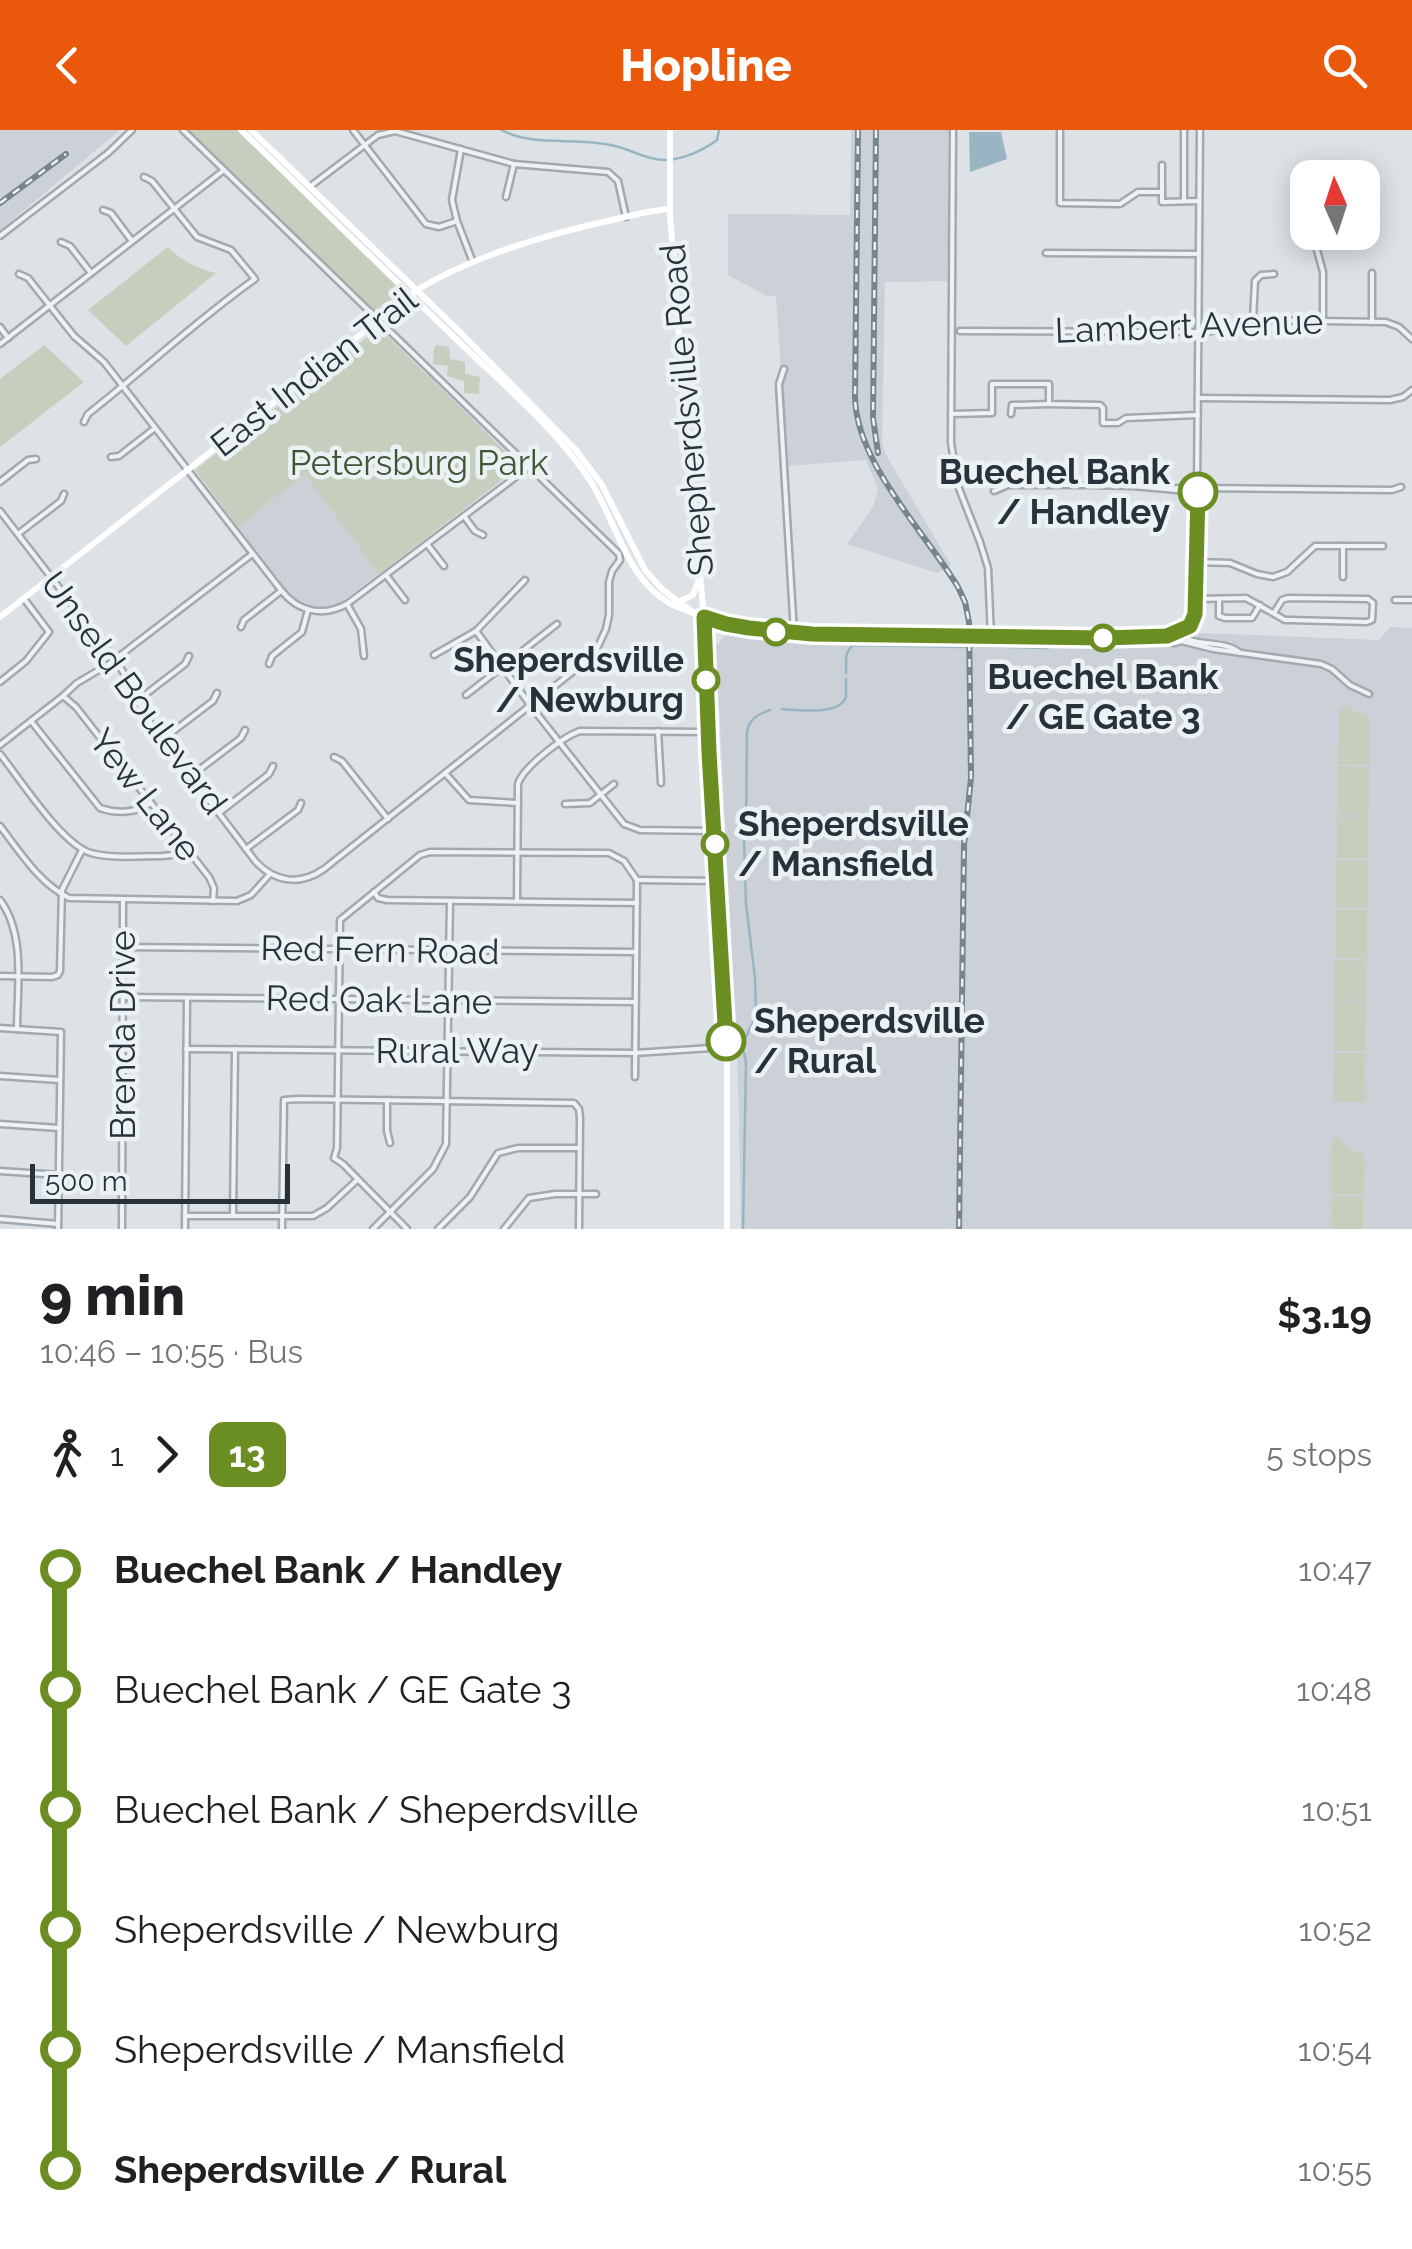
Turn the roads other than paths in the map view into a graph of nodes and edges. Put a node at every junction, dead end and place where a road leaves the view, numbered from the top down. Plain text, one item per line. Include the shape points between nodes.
1 (132, 130) edge
2 (183, 130) edge
3 (241, 130) edge
4 (251, 130) edge
5 (353, 130) edge
6 (670, 130) edge
7 (953, 130) edge
8 (1060, 130) edge
9 (1184, 130) edge
10 (1200, 130) edge
11 (365, 145) junction
12 (460, 149) junction
13 (514, 164) junction
14 (1162, 165) dead end
15 (224, 170) junction
16 (144, 177) dead end
17 (306, 188) junction
18 (1162, 192) junction
19 (506, 198) dead end
20 (1184, 201) junction
21 (1199, 201) junction
22 (174, 208) junction
23 (103, 210) dead end
24 (670, 210) junction
25 (626, 216) junction
26 (457, 220) junction
27 (0, 236) edge
28 (132, 240) junction
29 (61, 242) dead end
30 (1317, 250) dead end
31 (1046, 252) dead end
32 (1198, 254) junction
33 (474, 263) junction
34 (91, 273) junction
35 (1372, 273) dead end
36 (19, 274) dead end
37 (1274, 274) dead end
38 (414, 292) junction
39 (50, 305) junction
40 (1253, 320) junction
41 (379, 321) junction
42 (1323, 321) junction
43 (1372, 322) junction
44 (0, 327) edge
45 (960, 331) dead end
46 (1198, 332) junction
47 (1411, 335) edge
48 (8, 338) junction
49 (0, 344) edge
50 (784, 369) dead end
51 (123, 386) junction
52 (1412, 390) edge
53 (1198, 398) junction
54 (1049, 404) junction
55 (951, 414) junction
56 (1011, 414) dead end
57 (1198, 415) junction
58 (84, 422) dead end
59 (156, 428) junction
60 (111, 457) dead end
61 (36, 459) dead end
62 (530, 466) junction
63 (188, 470) junction
64 (0, 482) edge
65 (1401, 486) dead end
66 (1198, 489) junction
67 (994, 491) dead end
68 (64, 494) dead end
69 (0, 510) edge
70 (464, 516) junction
71 (18, 534) junction
72 (484, 536) dead end
73 (427, 544) junction
74 (1343, 546) junction
75 (1383, 546) dead end
76 (252, 553) junction
77 (1197, 562) junction
78 (444, 566) dead end
79 (700, 572) junction
80 (386, 575) junction
81 (52, 576) junction
82 (1343, 577) dead end
83 (525, 580) dead end
84 (281, 590) junction
85 (24, 598) junction
86 (1219, 598) junction
87 (1196, 599) junction
88 (405, 600) dead end
89 (1396, 600) dead end
90 (1412, 600) edge
91 (678, 601) junction
92 (347, 604) junction
93 (1260, 605) junction
94 (308, 610) junction
95 (694, 613) junction
96 (1274, 613) junction
97 (0, 617) edge
98 (704, 617) junction
99 (556, 624) dead end
100 (241, 628) dead end
101 (1188, 629) junction
102 (476, 631) junction
103 (794, 633) junction
104 (991, 636) junction
105 (1167, 636) junction
106 (1149, 637) junction
107 (1180, 641) junction
108 (1240, 653) junction
109 (434, 655) dead end
110 (189, 656) dead end
111 (364, 656) dead end
112 (115, 659) junction
113 (269, 664) dead end
114 (502, 666) junction
115 (0, 682) edge
116 (217, 693) dead end
117 (1368, 694) dead end
118 (466, 695) dead end
119 (63, 696) junction
120 (137, 700) junction
121 (530, 706) junction
122 (30, 721) junction
123 (245, 730) dead end
124 (658, 731) junction
125 (708, 732) junction
126 (163, 740) junction
127 (559, 744) junction
128 (0, 745) edge
129 (0, 754) edge
130 (334, 758) dead end
131 (273, 766) dead end
132 (445, 773) junction
133 (191, 776) junction
134 (661, 783) dead end
135 (614, 784) dead end
136 (600, 795) junction
137 (151, 802) junction
138 (301, 803) dead end
139 (518, 803) junction
140 (565, 804) dead end
141 (218, 813) junction
142 (388, 818) junction
143 (0, 826) edge
144 (714, 831) junction
145 (186, 847) junction
146 (246, 849) junction
147 (82, 850) junction
148 (517, 852) junction
149 (270, 874) junction
150 (636, 880) junction
151 (717, 880) junction
152 (374, 892) junction
153 (62, 895) junction
154 (0, 900) edge
155 (124, 900) junction
156 (213, 901) junction
157 (450, 901) junction
158 (517, 901) junction
159 (636, 902) junction
160 (123, 947) junction
161 (338, 949) junction
162 (450, 950) junction
163 (636, 952) junction
164 (0, 976) edge
165 (17, 976) junction
166 (123, 997) junction
167 (186, 998) junction
168 (338, 999) junction
169 (449, 1000) junction
170 (636, 1002) junction
171 (0, 1028) edge
172 (17, 1029) junction
173 (726, 1047) junction
174 (186, 1048) junction
175 (234, 1049) junction
176 (338, 1050) junction
177 (449, 1051) junction
178 (635, 1052) junction
179 (0, 1076) edge
180 (634, 1077) dead end
181 (59, 1080) junction
182 (337, 1100) junction
183 (387, 1100) junction
184 (448, 1100) junction
185 (0, 1124) edge
186 (59, 1128) junction
187 (390, 1143) dead end
188 (580, 1148) junction
189 (0, 1172) edge
190 (58, 1176) junction
191 (358, 1179) junction
192 (579, 1194) junction
193 (596, 1194) dead end
194 (390, 1212) junction
195 (185, 1216) junction
196 (233, 1216) junction
197 (282, 1216) junction
198 (0, 1219) edge
199 (58, 1226) edge
200 (122, 1229) edge
201 (185, 1229) edge
202 (282, 1229) edge
203 (373, 1229) edge
204 (407, 1229) edge
205 (438, 1229) edge
206 (504, 1229) edge
207 (579, 1229) edge
208 (727, 1229) edge

1 - 27 street
2 - 15 street
3 - 17 main road
4 - 17 main road
5 - 11 street
6 - 24 main road, Shepherdsville Road
7 - 55 street
8 - 18 street via 1060,203 1120,204 1138,192
9 - 20 street
10 - 21 street
11 - 12 street via 391,131
11 - 17 street
11 - 26 street via 426,224 438,228
12 - 13 street
12 - 26 street via 452,195
13 - 19 street
13 - 25 street via 612,174
14 - 18 street
15 - 22 street
15 - 41 street
16 - 22 street
17 - 38 main road
18 - 20 street via 1162,202
20 - 21 street
21 - 32 street
22 - 28 street
22 - 51 street via 197,237 231,250 255,279
23 - 28 street
24 - 25 main road, East Indian Trail
24 - 79 main road, Shepherdsville Road
25 - 33 main road, East Indian Trail
26 - 33 street
28 - 34 street
29 - 34 street
30 - 42 street
31 - 32 street
32 - 46 street
33 - 38 main road, East Indian Trail
34 - 39 street
35 - 43 street
36 - 39 street
37 - 40 street via 1254,281
38 - 41 main road, East Indian Trail
38 - 91 main road via 576,450 603,486 645,570
38 - 95 main road via 576,460 648,586
39 - 48 street
39 - 51 street
40 - 42 street, Lambert Avenue
40 - 46 street, Lambert Avenue
41 - 62 street
41 - 63 main road, East Indian Trail
42 - 43 street, Lambert Avenue
43 - 47 street, Lambert Avenue
44 - 48 street
45 - 46 street, Lambert Avenue
46 - 53 street
48 - 49 street
50 - 103 street via 779,384
51 - 58 street
51 - 59 street
52 - 53 street via 1390,400
53 - 57 street
54 - 55 street via 1049,384 992,384 992,413
54 - 56 street via 1012,405
54 - 57 street via 1100,405 1103,423 1115,424
55 - 104 street via 955,472 988,568
57 - 66 street
59 - 60 street
59 - 63 street
61 - 64 street
62 - 70 street
62 - 121 street via 620,557 610,576 608,622 599,646
63 - 76 street
63 - 81 main road, East Indian Trail
65 - 66 street
66 - 67 street via 1008,485
66 - 77 street
68 - 71 street
69 - 71 street, Unseld Boulevard
70 - 72 street
70 - 73 street
71 - 81 street, Unseld Boulevard
73 - 78 street
73 - 80 street
74 - 75 street
74 - 77 street via 1312,547 1288,572 1273,577 1230,563
74 - 82 street
76 - 84 street
76 - 112 street
77 - 87 street
79 - 91 main road via 693,595
79 - 98 main road, Shepherdsville Road
80 - 88 street
80 - 92 street
81 - 85 main road, East Indian Trail
81 - 112 street, Unseld Boulevard
83 - 102 street
84 - 94 street
84 - 100 street
85 - 97 main road, East Indian Trail
85 - 115 street via 48,632
86 - 87 street
86 - 93 street
86 - 93 street via 1219,616 1225,618 1252,618
87 - 101 street
89 - 90 street
91 - 95 main road
92 - 94 street
92 - 111 street via 361,629
93 - 96 street
94 - 113 street via 302,632
95 - 98 main road
96 - 96 street via 1290,620 1367,622 1374,607 1368,599 1288,598
98 - 103 street
98 - 125 main road, Shepherdsville Road
99 - 114 street
101 - 105 street
101 - 107 street
101 - 108 street via 1189,640
102 - 109 street
102 - 114 street
103 - 104 street
104 - 106 street
105 - 106 street
105 - 107 street
106 - 107 street
107 - 108 street
108 - 117 street via 1320,664
110 - 120 street
112 - 119 street
112 - 120 street, Unseld Boulevard
114 - 118 street
114 - 121 street
116 - 126 street
119 - 122 street
119 - 137 street, Yew Lane
120 - 126 street, Unseld Boulevard
121 - 127 street
121 - 132 street
122 - 128 street
122 - 137 street via 100,808 134,811
123 - 133 street
124 - 125 street
124 - 127 street via 580,731
124 - 134 street
125 - 144 main road, Shepherdsville Road
126 - 133 street, Unseld Boulevard
127 - 136 street
127 - 139 street via 522,773
129 - 147 street
130 - 142 street
131 - 141 street
132 - 139 street via 468,800
132 - 142 street
133 - 141 street, Unseld Boulevard
135 - 136 street
136 - 140 street via 588,804
136 - 144 street via 632,829
137 - 145 street, Yew Lane
138 - 146 street
139 - 148 street
141 - 146 street, Unseld Boulevard
142 - 149 street via 314,876 287,880
143 - 153 street
144 - 151 main road, Shepherdsville Road
145 - 147 street via 163,856
145 - 156 street, Yew Lane via 211,880
146 - 149 street, Unseld Boulevard
147 - 153 street
148 - 150 street via 612,854
148 - 152 street via 423,854
148 - 158 street
149 - 156 street via 246,898
150 - 151 street
150 - 159 street
151 - 173 main road, Shepherdsville Road
152 - 157 street via 387,900
152 - 161 street via 340,920
153 - 155 street
153 - 165 street via 58,975
154 - 165 street via 15,926
155 - 156 street
155 - 160 street, Brenda Drive
157 - 158 street
157 - 162 street
158 - 159 street
159 - 163 street
160 - 161 street, Red Fern Road
160 - 166 street, Brenda Drive
161 - 162 street, Red Fern Road
161 - 168 street
162 - 163 street, Red Fern Road
162 - 169 street
163 - 170 street
164 - 165 street
165 - 172 street
166 - 167 street, Red Oak Lane
166 - 200 street, Brenda Drive
167 - 168 street, Red Oak Lane
167 - 174 street
168 - 169 street, Red Oak Lane
168 - 176 street
169 - 170 street, Red Oak Lane
169 - 177 street
170 - 178 street
171 - 172 street
172 - 181 street via 60,1031
173 - 178 street, Rural Way
173 - 208 main road, Shepherdsville Road
174 - 175 street, Rural Way
174 - 195 street
175 - 176 street, Rural Way
175 - 196 street
176 - 177 street, Rural Way
176 - 182 street
177 - 178 street, Rural Way
177 - 184 street
178 - 180 street
179 - 181 street
181 - 186 street
182 - 183 street
182 - 191 street via 334,1158
182 - 197 street via 284,1100
183 - 184 street
183 - 187 street
184 - 188 street via 577,1106
184 - 194 street via 443,1154
185 - 186 street
186 - 190 street
188 - 192 street
188 - 205 street via 498,1153 470,1197
189 - 190 street
190 - 199 street
191 - 194 street
191 - 197 street via 317,1214
192 - 193 street
192 - 206 street via 529,1198
192 - 207 street
194 - 203 street
194 - 204 street
195 - 196 street
195 - 201 street
196 - 197 street
197 - 202 street
198 - 199 street

